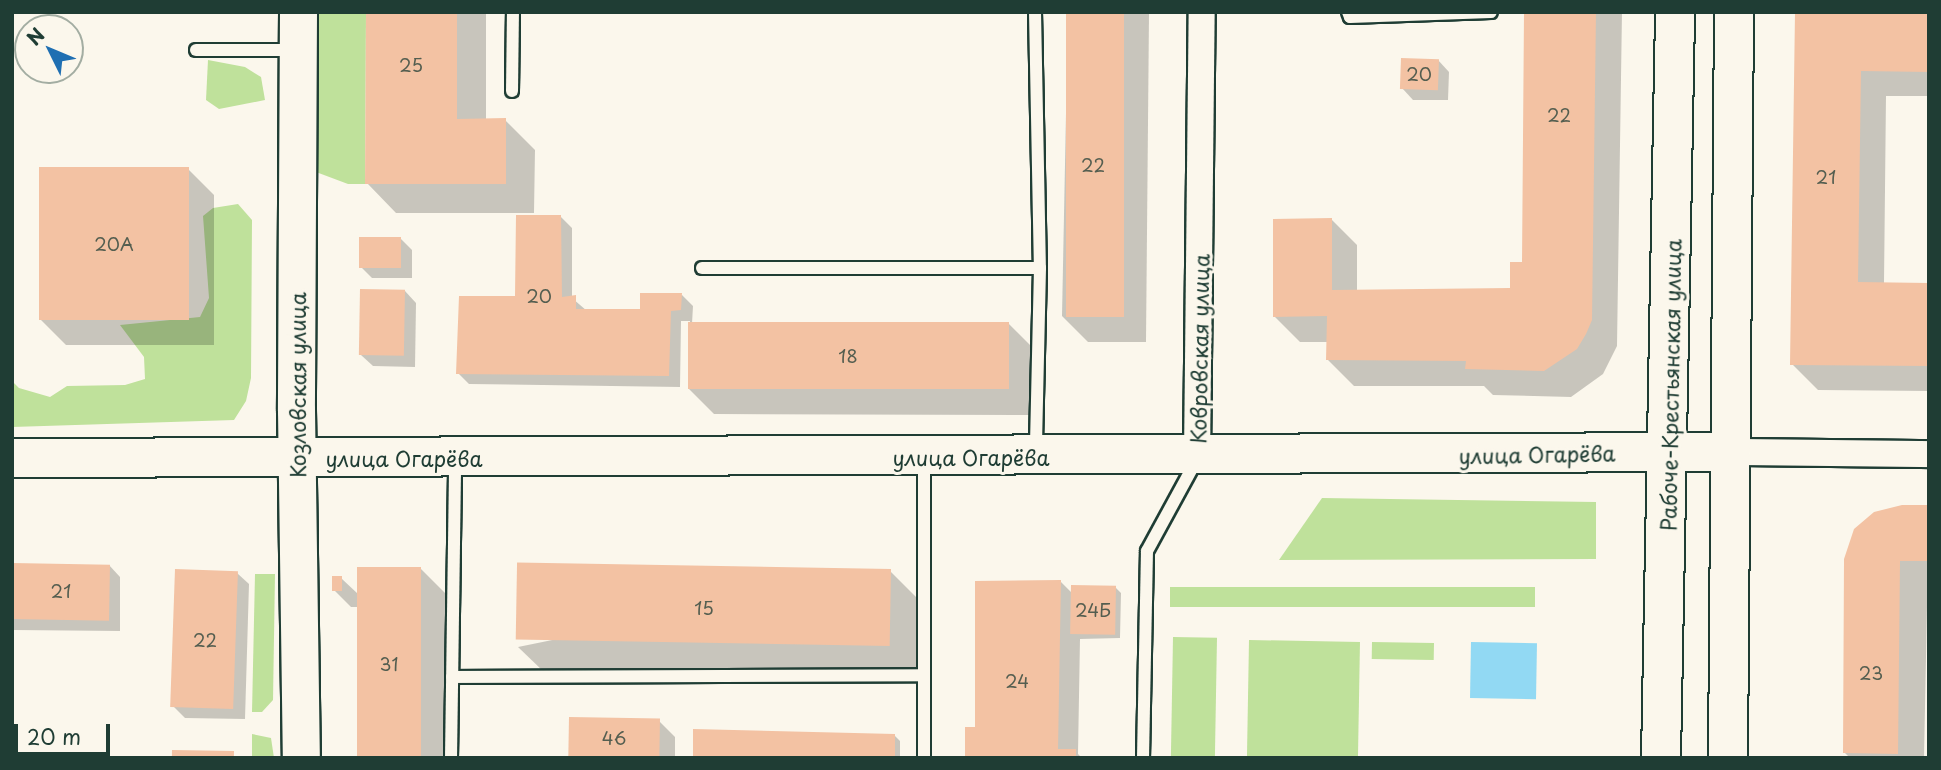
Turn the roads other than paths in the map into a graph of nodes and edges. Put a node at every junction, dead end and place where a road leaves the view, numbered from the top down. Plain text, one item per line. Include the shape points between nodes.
1 (298, 12) edge
2 (513, 12) edge
3 (1035, 12) edge
4 (1202, 12) edge
5 (1348, 12) edge
6 (1491, 12) edge
7 (1675, 12) edge
8 (1734, 12) edge
9 (196, 50) dead end
10 (298, 50) junction
11 (512, 91) dead end
12 (702, 268) dead end
13 (1040, 268) junction
14 (1731, 452) junction
15 (1669, 453) junction
16 (1929, 454) edge
17 (924, 457) junction
18 (1035, 457) junction
19 (1197, 457) junction
20 (12, 458) edge
21 (297, 458) junction
22 (455, 458) junction
23 (924, 675) junction
24 (452, 677) junction
25 (301, 758) edge
26 (451, 758) edge
27 (924, 758) edge
28 (1143, 758) edge
29 (1661, 758) edge
30 (1728, 758) edge

1 - 10 street, Козловская улица
2 - 11 lane
3 - 13 lane
4 - 19 street, Ковровская улица
5 - 6 lane via 1350,17
7 - 15 main road, Рабоче-Крестьянская улица
8 - 14 main road
9 - 10 lane
10 - 21 street, Козловская улица
12 - 13 lane
13 - 18 lane
14 - 15 main road, улица Огарёва
14 - 16 street, улица Огарёва
14 - 30 main road
15 - 19 main road, улица Огарёва
15 - 29 main road, Рабоче-Крестьянская улица
17 - 18 main road, улица Огарёва
17 - 22 main road, улица Огарёва
17 - 23 lane
18 - 19 main road, улица Огарёва
19 - 28 lane, Ковровская улица via 1147,551
20 - 21 main road, улица Огарёва
21 - 22 main road, улица Огарёва
21 - 25 street, Козловская улица
22 - 24 lane
23 - 24 lane
23 - 27 lane
24 - 26 lane

